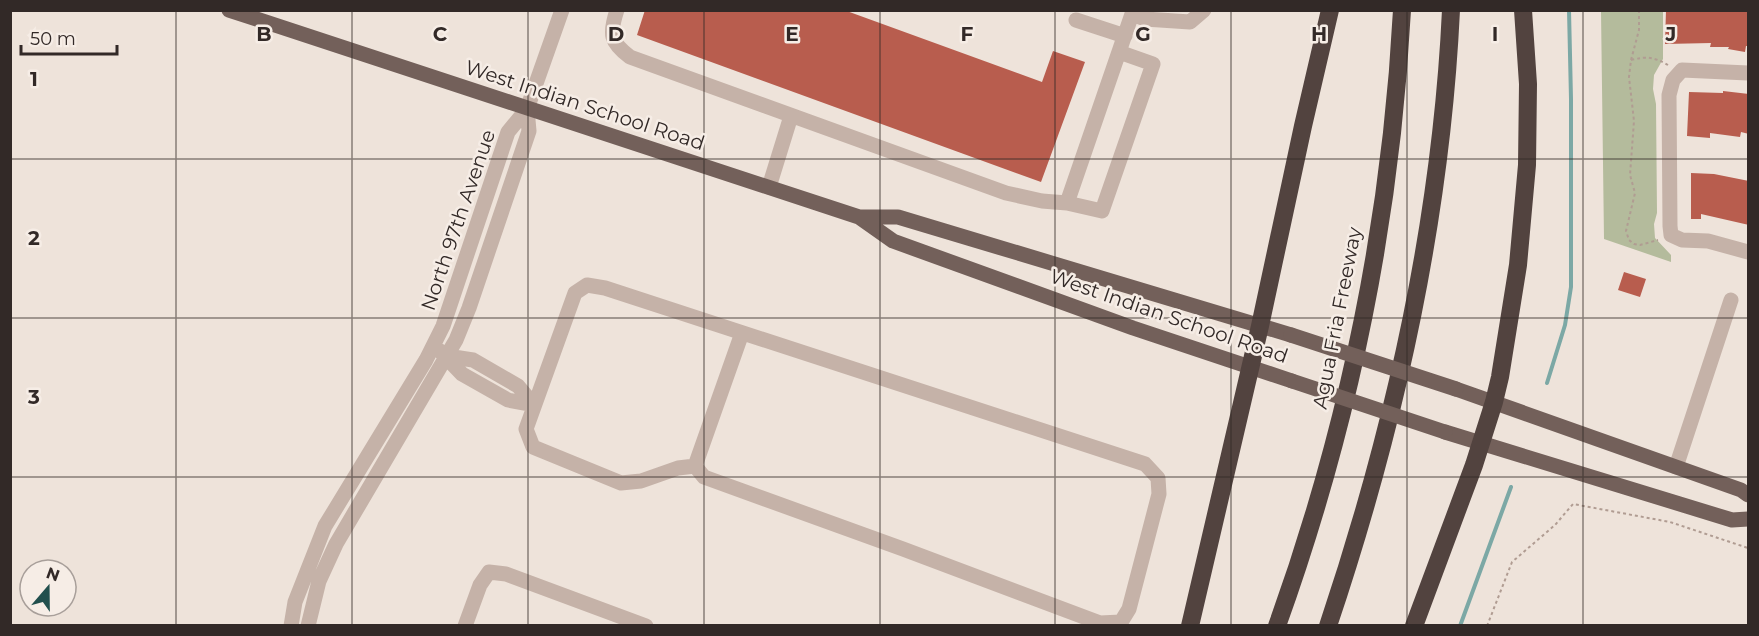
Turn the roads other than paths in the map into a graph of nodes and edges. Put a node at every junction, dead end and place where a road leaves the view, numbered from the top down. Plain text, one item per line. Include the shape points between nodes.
1 (562, 10) edge
2 (617, 10) edge
3 (1204, 10) edge
4 (1330, 10) edge
5 (1402, 10) edge
6 (1451, 10) edge
7 (1523, 10) edge
8 (239, 12) edge
9 (1133, 12) edge
10 (1076, 20) dead end
11 (1125, 36) junction
12 (1119, 52) junction
13 (1749, 73) edge
14 (527, 109) junction
15 (791, 116) junction
16 (769, 187) junction
17 (1067, 203) junction
18 (859, 217) junction
19 (1749, 252) edge
20 (1731, 300) dead end
21 (1260, 326) junction
22 (742, 333) junction
23 (433, 346) junction
24 (447, 356) junction
25 (1251, 367) junction
26 (1494, 402) junction
27 (534, 405) junction
28 (1480, 444) junction
29 (695, 466) junction
30 (1676, 467) junction
31 (1749, 495) edge
32 (1749, 519) edge
33 (305, 572) junction
34 (319, 581) junction
35 (291, 626) edge
36 (308, 626) edge
37 (465, 626) edge
38 (646, 626) edge
39 (1190, 626) edge
40 (1277, 626) edge
41 (1328, 626) edge
42 (1414, 626) edge

1 - 14 street
2 - 15 street via 611,28 615,46 630,57
3 - 9 street via 1190,22 1145,19
4 - 21 highway
5 - 40 highway, Agua Fria Freeway via 1384,193 1366,298 1322,484
6 - 41 highway via 1442,124 1411,326 1375,475
7 - 26 highway via 1529,124 1525,196 1514,295
8 - 14 main road, West Indian School Road
9 - 11 street
10 - 11 street
11 - 12 street
12 - 17 street
12 - 17 street via 1153,64 1102,211
13 - 19 street via 1682,70 1673,80 1669,95 1670,226 1677,237
14 - 16 main road, West Indian School Road
14 - 23 street, North 97th Avenue via 508,132 453,301
14 - 24 street, North 97th Avenue via 529,131 469,308
15 - 16 street
15 - 17 street via 1006,193
16 - 18 main road, West Indian School Road
18 - 21 main road, West Indian School Road via 898,217
18 - 25 main road, West Indian School Road via 893,241
20 - 30 street
21 - 25 highway
21 - 26 main road, West Indian School Road, bridge
22 - 27 street via 587,285 576,293
22 - 29 street
22 - 29 street via 1145,464 1158,478 1159,494 1128,609 1121,622 1100,623 704,477
23 - 24 street
23 - 33 street, North 97th Avenue via 325,526
24 - 27 street via 462,374 508,400
24 - 34 street, North 97th Avenue via 349,520
25 - 28 main road, West Indian School Road, bridge
25 - 39 highway
26 - 28 highway
26 - 30 main road, West Indian School Road
27 - 29 street via 526,429 533,447 621,483
28 - 32 main road, West Indian School Road via 1732,520
28 - 42 highway
30 - 31 main road, West Indian School Road
33 - 34 street
33 - 35 street, North 97th Avenue
34 - 36 street, North 97th Avenue
37 - 38 street via 489,572 506,574

